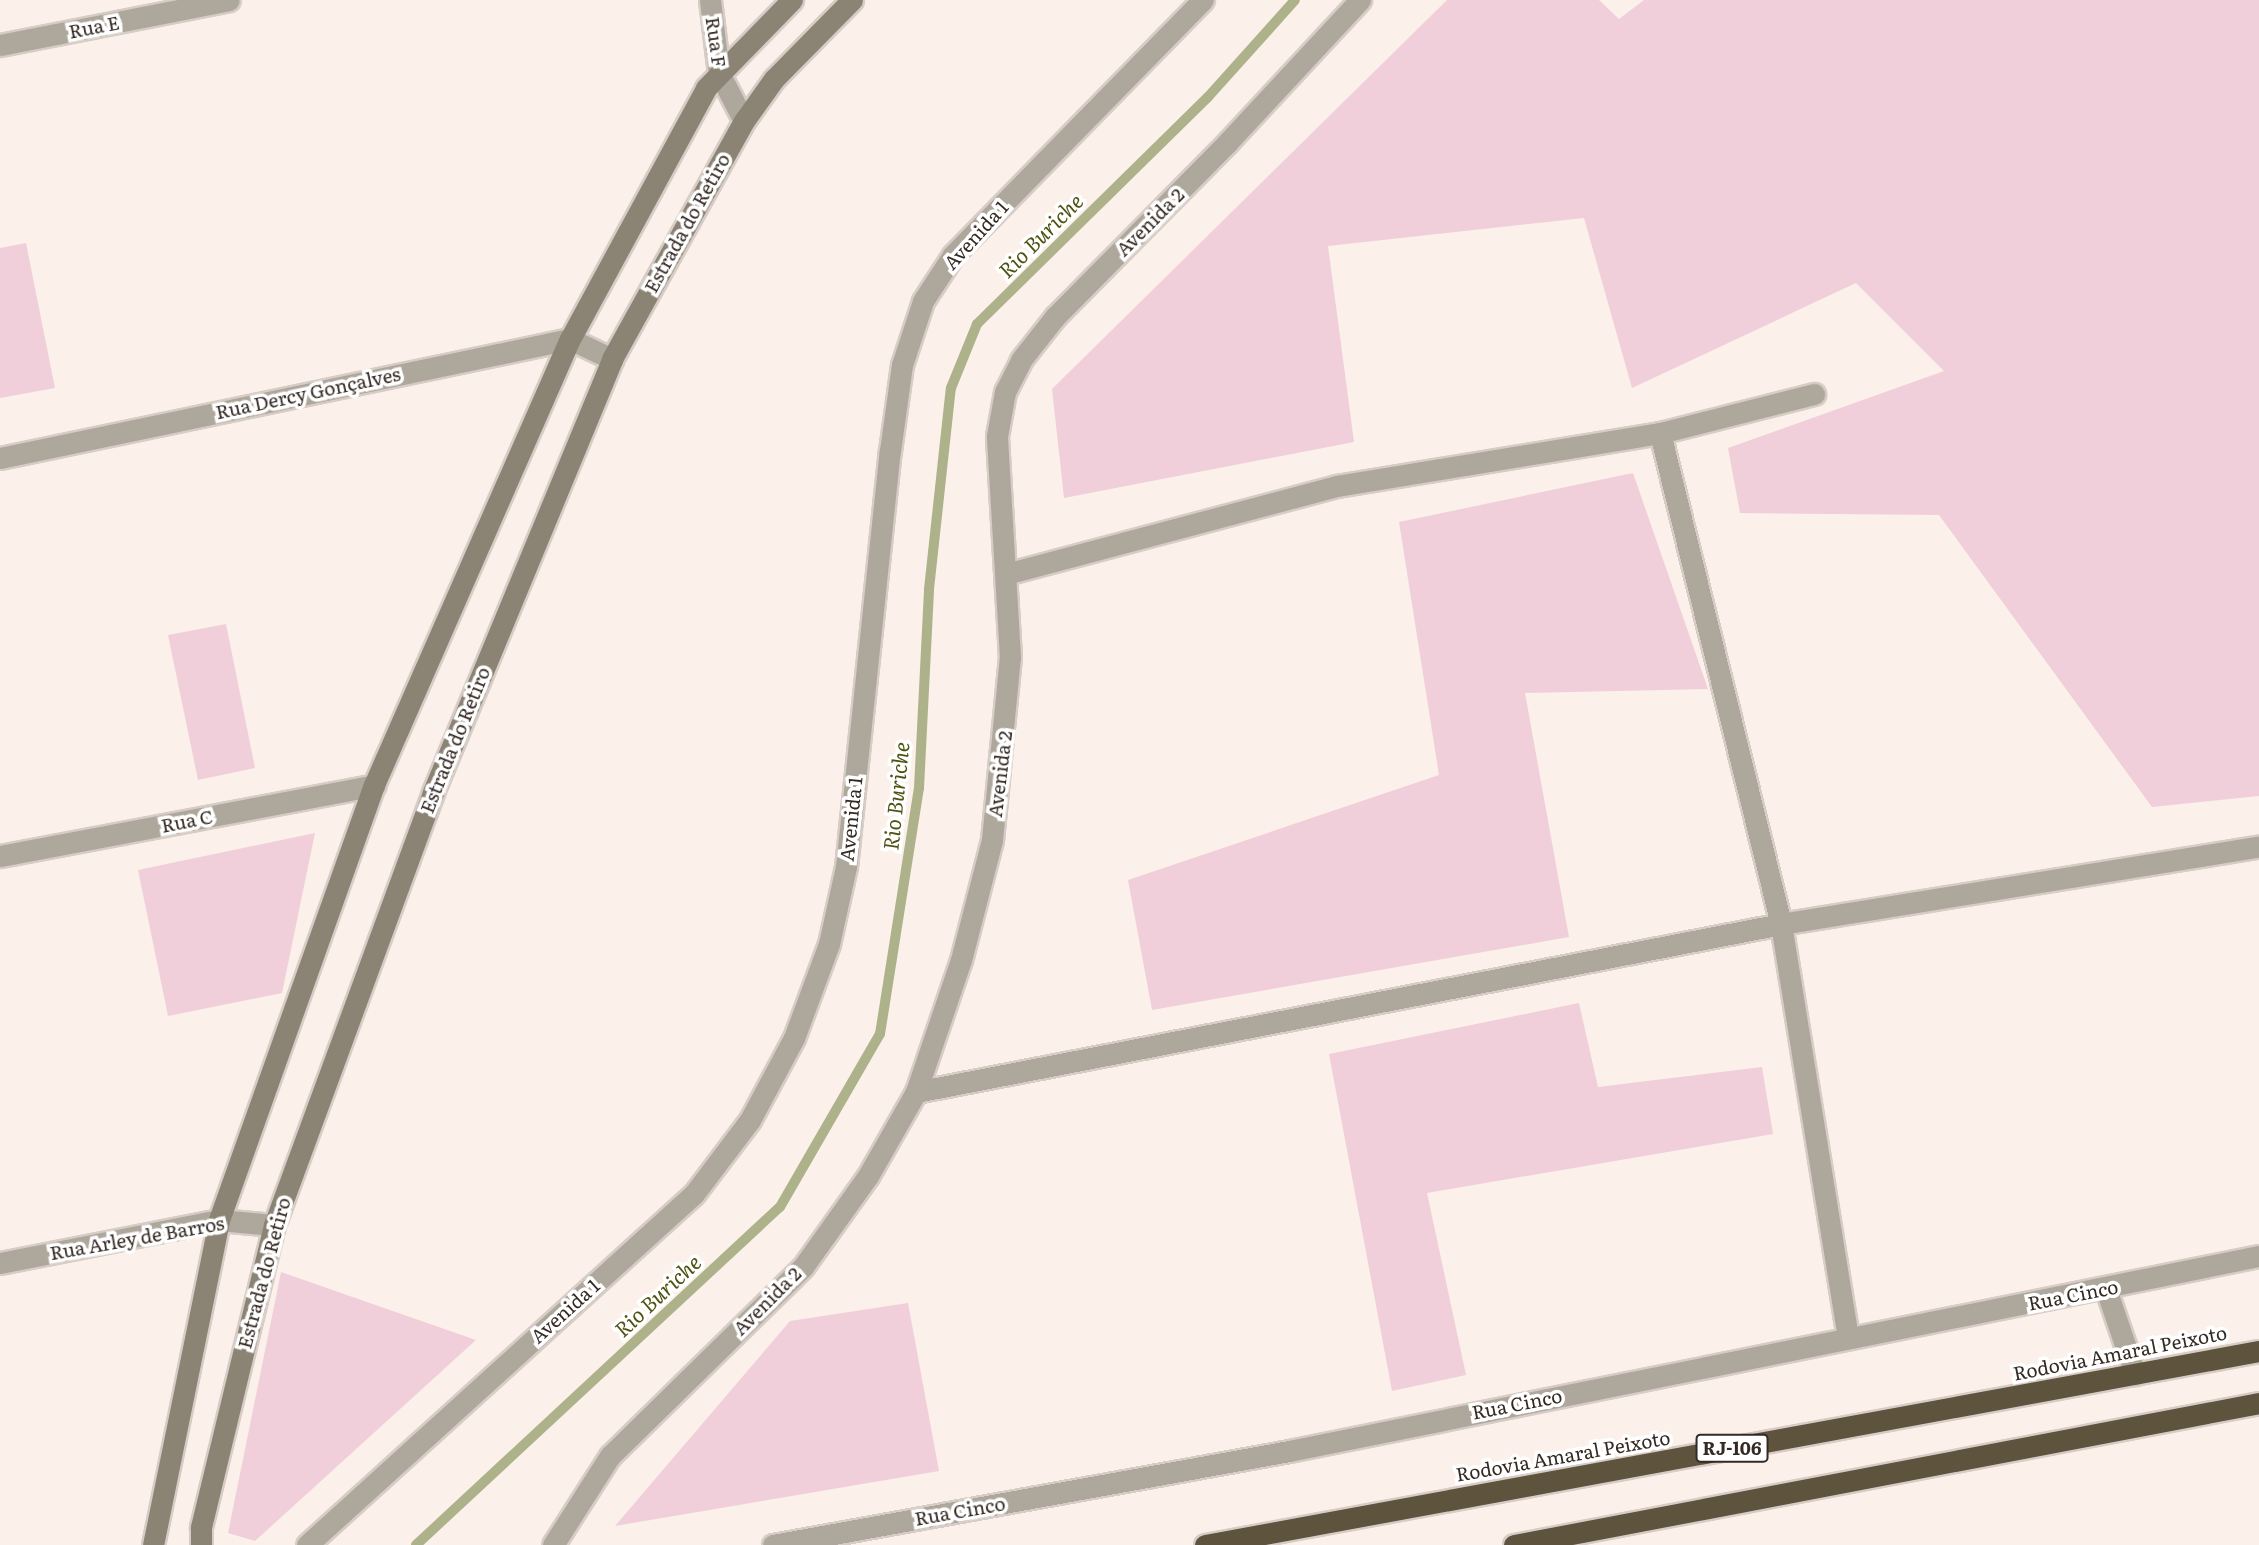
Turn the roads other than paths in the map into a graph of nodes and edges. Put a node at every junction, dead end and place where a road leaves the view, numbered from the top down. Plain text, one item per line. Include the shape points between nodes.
1 (229, 0) edge
2 (710, 0) edge
3 (792, 0) edge
4 (852, 0) edge
5 (1203, 0) edge
6 (1360, 0) edge
7 (0, 46) edge
8 (719, 74) junction
9 (744, 121) junction
10 (570, 339) junction
11 (612, 359) junction
12 (1814, 394) dead end
13 (1660, 433) junction
14 (0, 458) edge
15 (1006, 573) junction
16 (374, 785) junction
17 (2259, 847) edge
18 (0, 856) edge
19 (1781, 924) junction
20 (916, 1091) junction
21 (219, 1220) junction
22 (274, 1225) junction
23 (2259, 1256) edge
24 (0, 1263) edge
25 (2106, 1289) junction
26 (1848, 1337) junction
27 (2259, 1351) edge
28 (2135, 1374) junction
29 (2259, 1403) edge
30 (153, 1545) edge
31 (201, 1545) edge
32 (307, 1545) edge
33 (553, 1545) edge
34 (773, 1545) edge
35 (1205, 1545) edge
36 (1514, 1545) edge

1 - 7 street, Rua E
2 - 8 street, Rua F
3 - 8 street
4 - 9 street, Estrada do Retiro via 774,79
5 - 32 street, Avenida 1 via 953,256 923,301 902,365 890,451 846,867 829,944 794,1038 750,1121 694,1194
6 - 15 street, Avenida 2 via 1055,317 1021,360 1005,392 997,436
8 - 9 street, Rua F
8 - 10 street via 706,88
9 - 11 street, Estrada do Retiro
10 - 11 street
10 - 14 street, Rua Dercy Gonçalves
10 - 16 street
11 - 22 street, Estrada do Retiro via 433,792
12 - 13 street
13 - 15 street via 1337,486
13 - 19 street
15 - 20 street, Avenida 2 via 1010,657 992,840 961,960
16 - 18 street, Rua C
16 - 21 street
17 - 19 street
19 - 20 street
19 - 26 street
20 - 33 street, Avenida 2 via 868,1175 803,1267 610,1456
21 - 22 street, Rua Arley de Barros
21 - 24 street, Rua Arley de Barros
21 - 30 street
22 - 31 street, Estrada do Retiro via 201,1527
23 - 25 street, Rua Cinco
25 - 26 street, Rua Cinco
25 - 28 street
26 - 34 street, Rua Cinco via 1289,1451
27 - 28 highway, Rodovia Amaral Peixoto / RJ-106
28 - 35 highway, Rodovia Amaral Peixoto / RJ-106
29 - 36 highway

